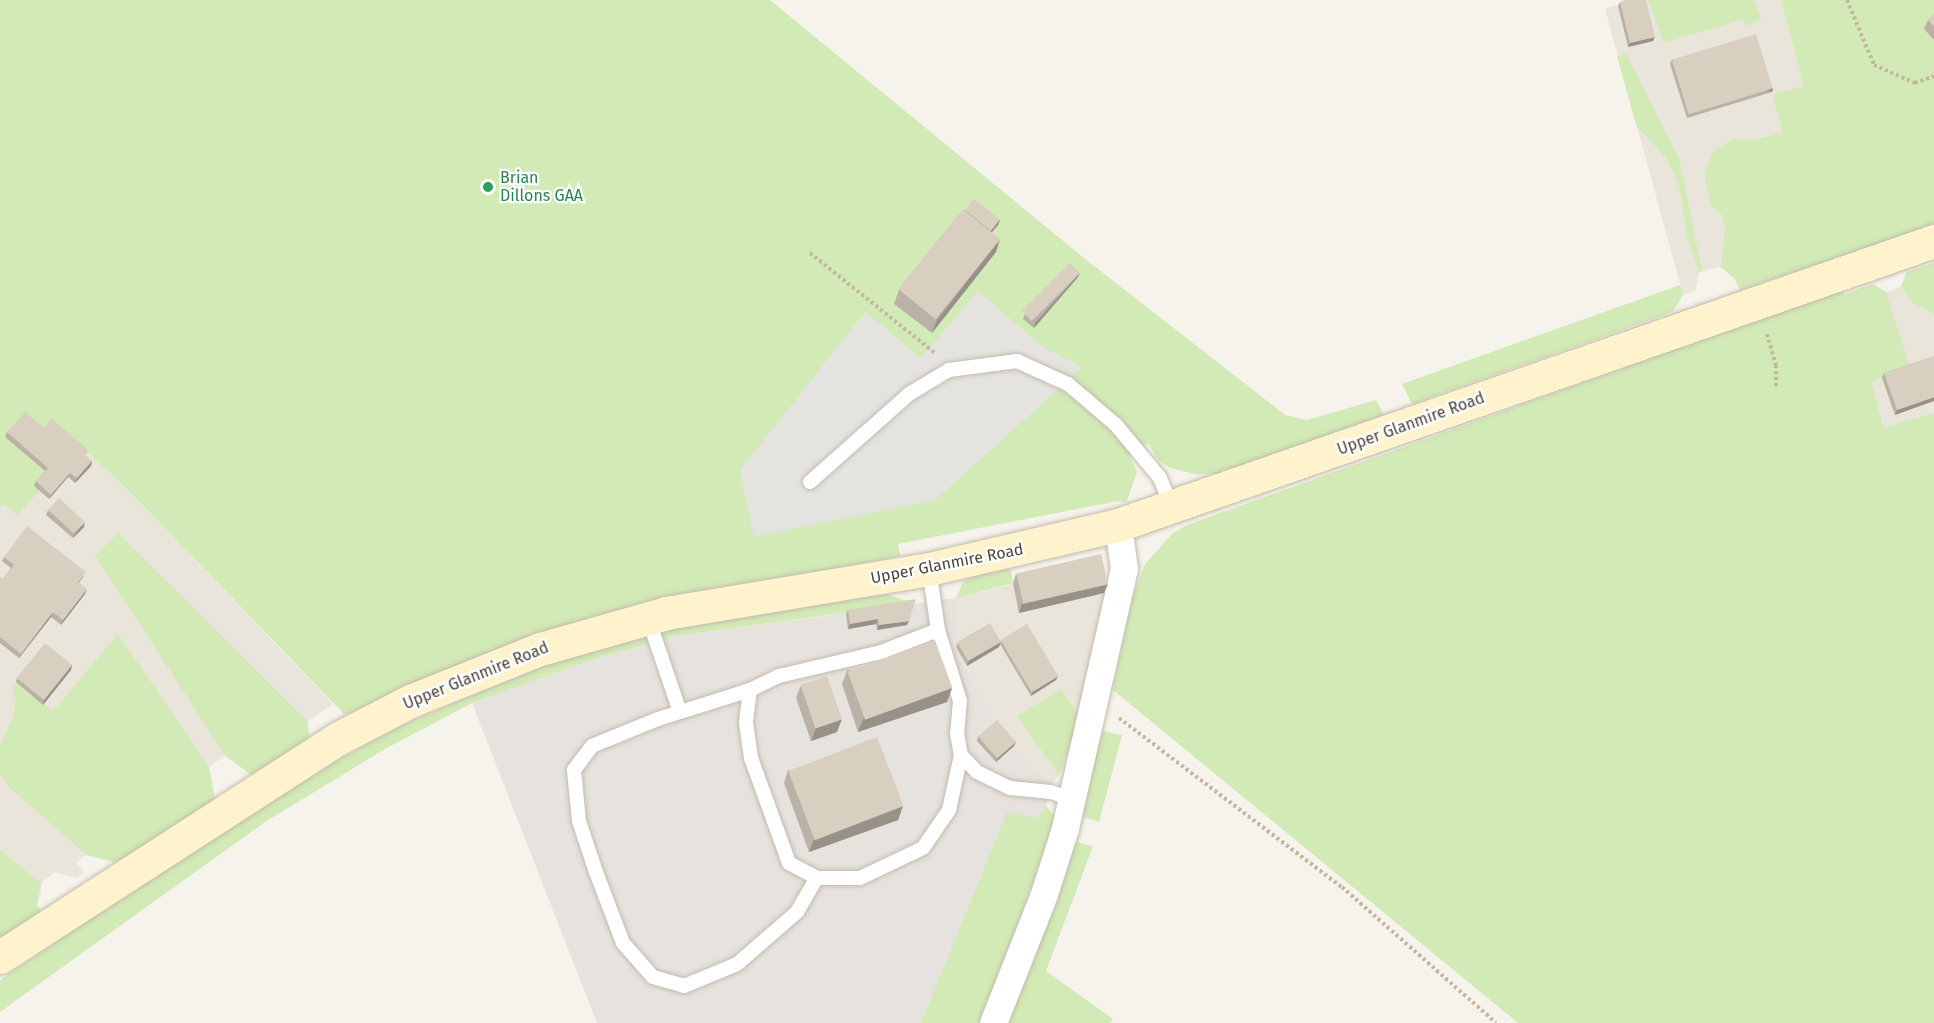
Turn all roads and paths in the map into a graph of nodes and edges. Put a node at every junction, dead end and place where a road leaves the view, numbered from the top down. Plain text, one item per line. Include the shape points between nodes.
1 (1847, 0) edge
2 (1934, 76) edge
3 (1934, 241) edge
4 (810, 253) dead end
5 (1765, 327) dead end
6 (949, 370) junction
7 (1776, 386) dead end
8 (810, 482) dead end
9 (1172, 508) junction
10 (1118, 525) junction
11 (929, 569) junction
12 (648, 618) junction
13 (938, 630) junction
14 (750, 690) junction
15 (680, 712) junction
16 (1125, 722) dead end
17 (961, 755) junction
18 (1071, 799) junction
19 (818, 878) junction
20 (0, 957) edge
21 (993, 1023) edge
22 (1496, 1023) edge

1 - 2 path via 1874,65 1915,83
3 - 9 main road, Upper Glanmire Road
4 - 6 path via 936,354
5 - 7 path via 1776,365
6 - 8 lane via 909,394
6 - 9 lane via 1017,361 1068,384 1139,449 1160,478
9 - 10 main road, Upper Glanmire Road
10 - 11 main road, Upper Glanmire Road
10 - 18 street via 1124,569
11 - 12 main road, Upper Glanmire Road
11 - 13 lane
12 - 15 lane
12 - 20 main road, Upper Glanmire Road via 540,649 371,720 243,798
13 - 14 lane via 881,652 778,676
13 - 17 lane via 960,701 957,733
14 - 15 lane
14 - 19 lane via 746,722 751,758 777,836 789,863
15 - 19 lane via 592,746 574,770 579,821 623,943 653,977 684,986 737,964 797,912
16 - 22 path via 1342,887
17 - 18 lane via 977,772 1010,788 1051,792
17 - 19 lane via 949,810 923,848 860,878
18 - 21 street via 1044,894

